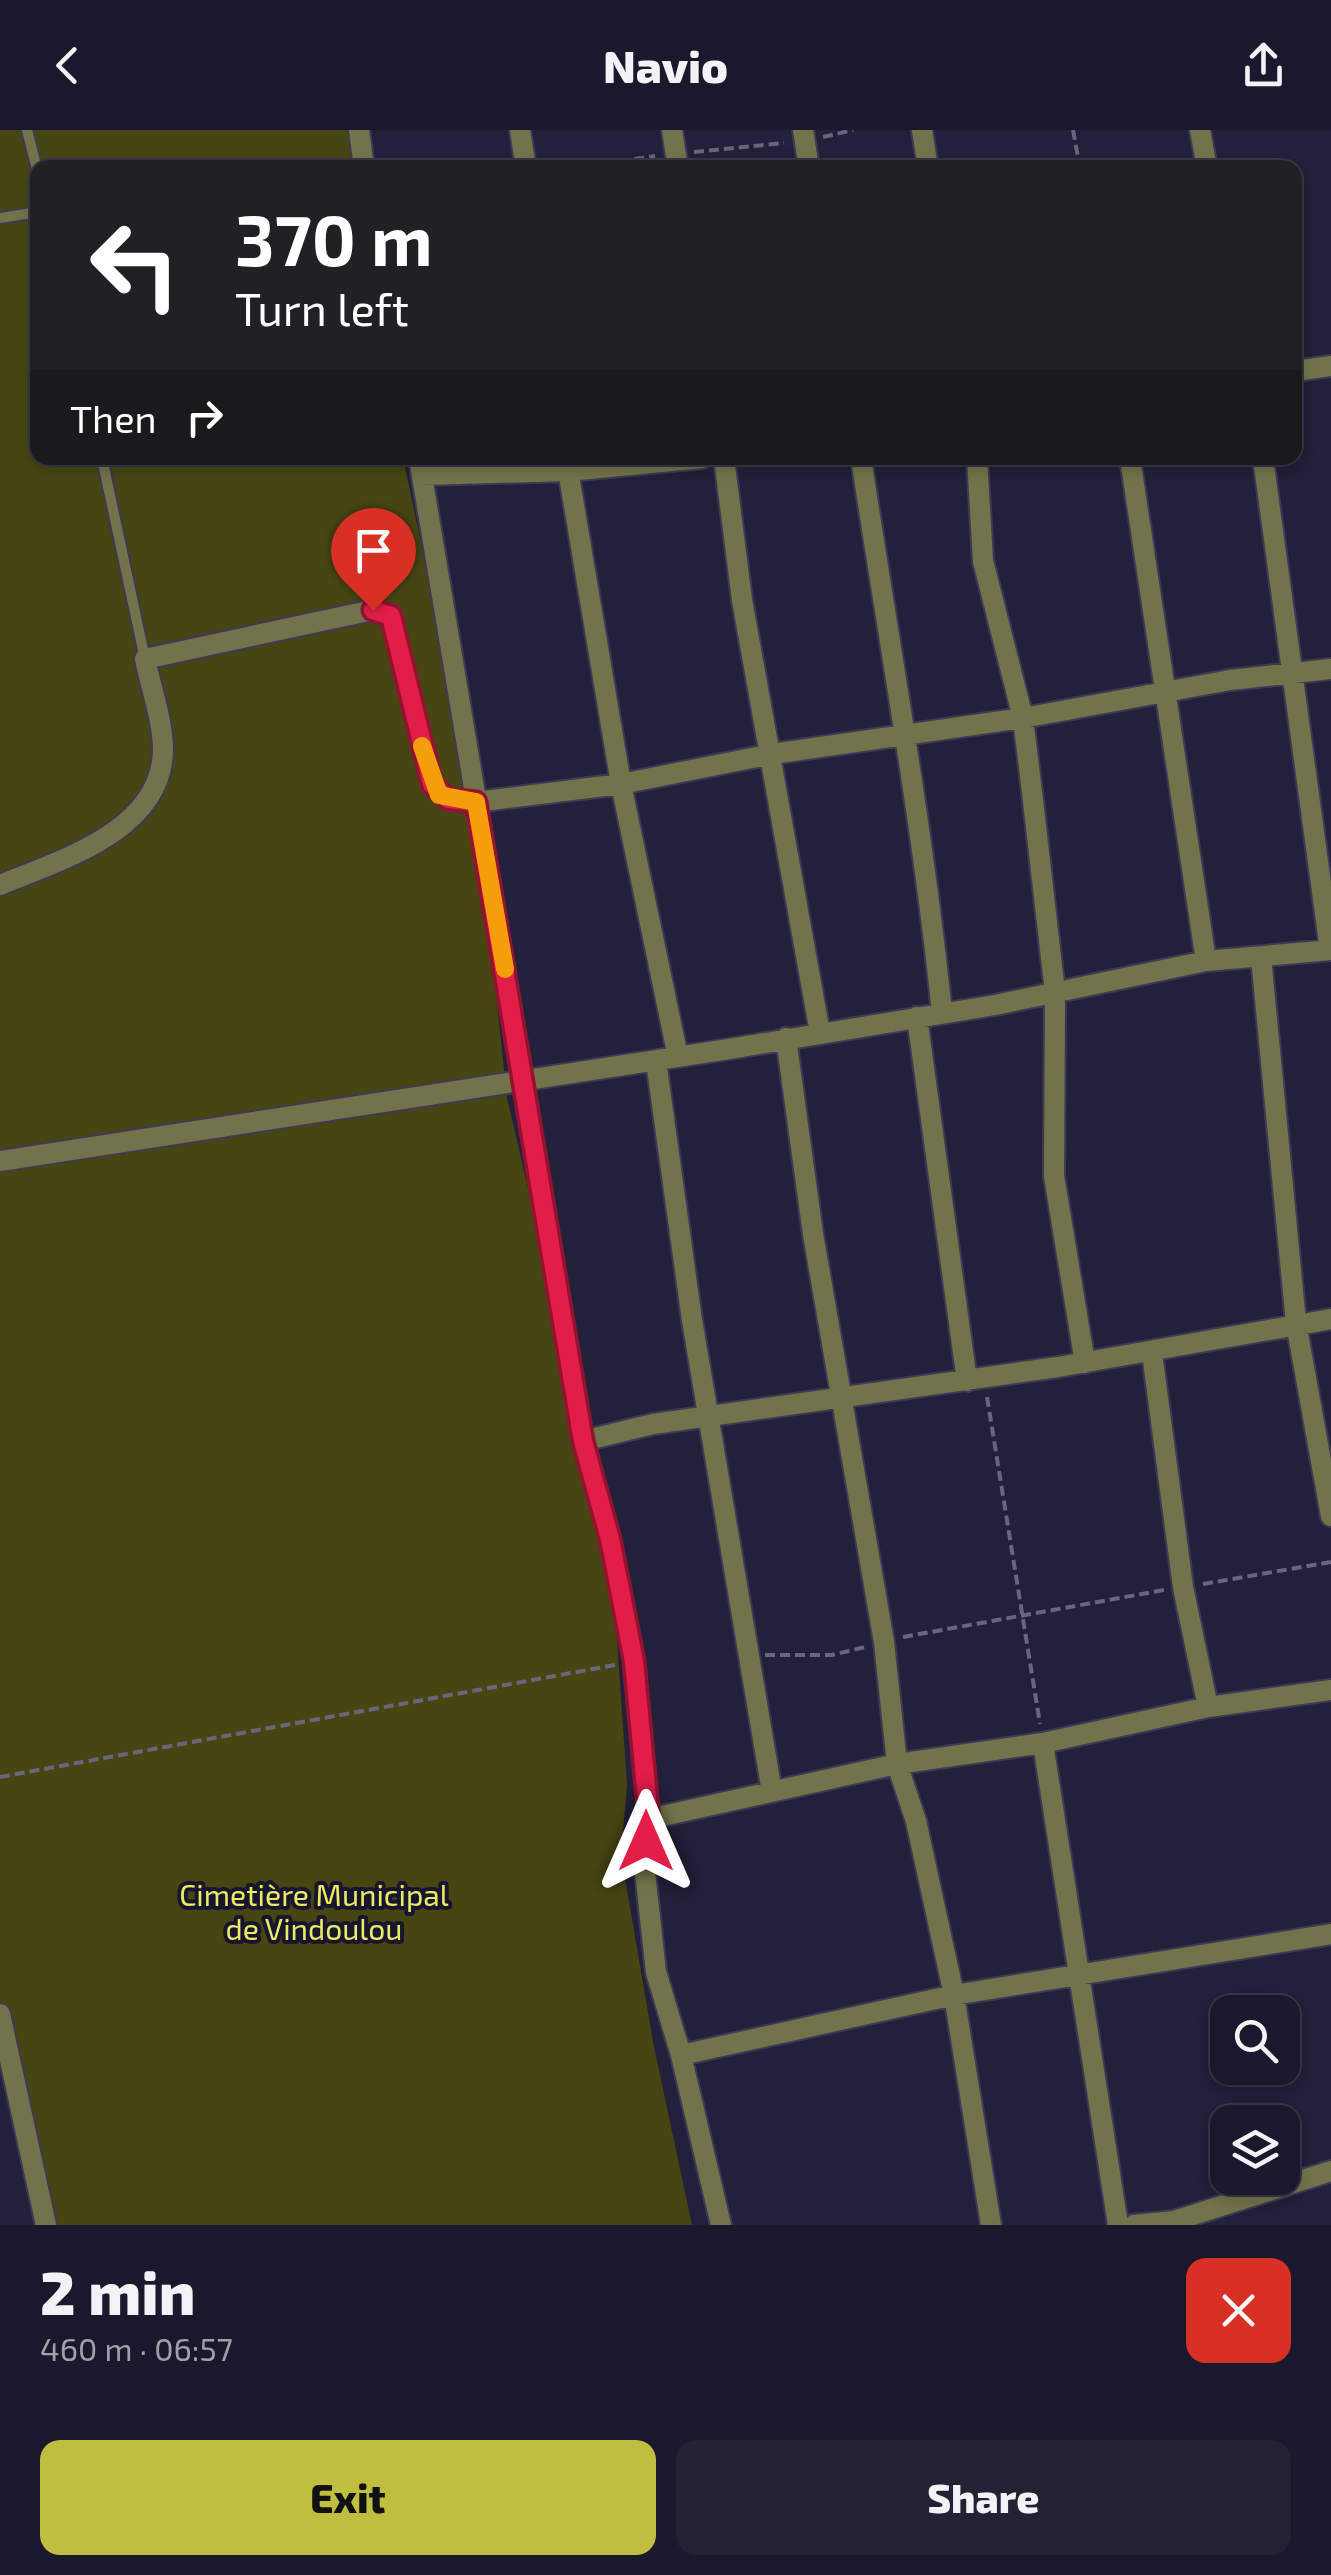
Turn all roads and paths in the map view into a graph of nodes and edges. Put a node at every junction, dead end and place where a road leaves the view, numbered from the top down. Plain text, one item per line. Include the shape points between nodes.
1 (27, 130) edge
2 (358, 130) edge
3 (520, 130) edge
4 (672, 130) edge
5 (853, 130) edge
6 (922, 130) edge
7 (1073, 130) edge
8 (1200, 130) edge
9 (804, 136) edge
10 (35, 160) edge
11 (363, 160) edge
12 (525, 160) edge
13 (677, 160) edge
14 (927, 160) edge
15 (1079, 160) edge
16 (1206, 160) edge
17 (30, 213) edge
18 (0, 218) edge
19 (1331, 366) edge
20 (1302, 370) edge
21 (103, 465) edge
22 (494, 465) edge
23 (567, 465) edge
24 (725, 465) edge
25 (862, 465) edge
26 (978, 465) edge
27 (1131, 465) edge
28 (1263, 465) edge
29 (420, 466) edge
30 (145, 659) junction
31 (1331, 668) edge
32 (1290, 674) junction
33 (1167, 691) junction
34 (1023, 718) junction
35 (901, 733) junction
36 (772, 754) junction
37 (621, 784) junction
38 (476, 802) junction
39 (0, 885) edge
40 (1330, 950) edge
41 (1261, 957) junction
42 (1206, 961) junction
43 (1055, 992) junction
44 (942, 1013) junction
45 (917, 1017) junction
46 (820, 1033) junction
47 (786, 1038) junction
48 (678, 1057) junction
49 (656, 1060) junction
50 (524, 1079) junction
51 (0, 1160) edge
52 (1331, 1320) edge
53 (1296, 1323) junction
54 (1152, 1352) junction
55 (1084, 1363) junction
56 (975, 1379) junction
57 (845, 1399) junction
58 (708, 1417) junction
59 (583, 1441) junction
60 (1331, 1516) edge
61 (1331, 1562) edge
62 (1183, 1587) junction
63 (1024, 1614) junction
64 (884, 1642) junction
65 (746, 1656) junction
66 (634, 1661) junction
67 (1331, 1690) edge
68 (1208, 1708) junction
69 (1043, 1742) junction
70 (897, 1764) junction
71 (0, 1776) edge
72 (772, 1792) junction
73 (649, 1819) junction
74 (1331, 1934) edge
75 (1080, 1976) junction
76 (954, 1996) junction
77 (0, 2014) edge
78 (681, 2054) junction
79 (9, 2111) edge
80 (1331, 2171) edge
81 (46, 2225) edge
82 (721, 2225) edge
83 (991, 2225) edge
84 (1118, 2225) edge
85 (1134, 2225) edge

1 - 10 lane
2 - 11 street
3 - 12 street
4 - 13 street
5 - 9 path
6 - 14 street
7 - 15 path
8 - 16 street
9 - 13 path
17 - 18 lane
19 - 20 street
21 - 30 lane
22 - 29 street
23 - 37 street
24 - 36 street
25 - 35 street
26 - 34 street via 983,561
27 - 33 street
28 - 32 street
29 - 38 street
30 - 38 street via 384,611 391,616 432,784 448,799
30 - 39 street via 163,752 153,788 134,816 88,848
31 - 32 street
32 - 33 street
32 - 40 street
33 - 34 street
33 - 42 street
34 - 35 street
34 - 43 street
35 - 36 street
35 - 44 street via 928,868
36 - 37 street
36 - 46 street
37 - 38 street
37 - 48 street
38 - 50 street
40 - 41 street
41 - 42 street
41 - 53 street
42 - 43 street
43 - 44 street
43 - 55 street via 1054,1176
44 - 45 street
45 - 46 street
45 - 56 street
46 - 47 street
47 - 48 street
47 - 57 street
48 - 49 street
49 - 50 street
49 - 58 street
50 - 51 street
50 - 59 street
52 - 53 street
53 - 54 street
53 - 60 street
54 - 55 street
54 - 62 street
55 - 56 street
56 - 57 street
56 - 63 path
57 - 58 street
57 - 64 street
58 - 59 street
58 - 65 street
59 - 66 street
61 - 62 path
62 - 63 path
62 - 68 street
63 - 64 path
63 - 69 path
64 - 65 path via 832,1654
64 - 70 street
65 - 72 street
66 - 71 path
66 - 73 street
67 - 68 street
68 - 69 street
69 - 70 street
69 - 75 street
70 - 72 street
70 - 76 street
72 - 73 street
73 - 78 street via 644,1864 656,1972
74 - 75 street
75 - 76 street
75 - 84 street
76 - 78 street
76 - 83 street
77 - 79 street
78 - 82 street
79 - 81 street
80 - 85 street via 1174,2220

